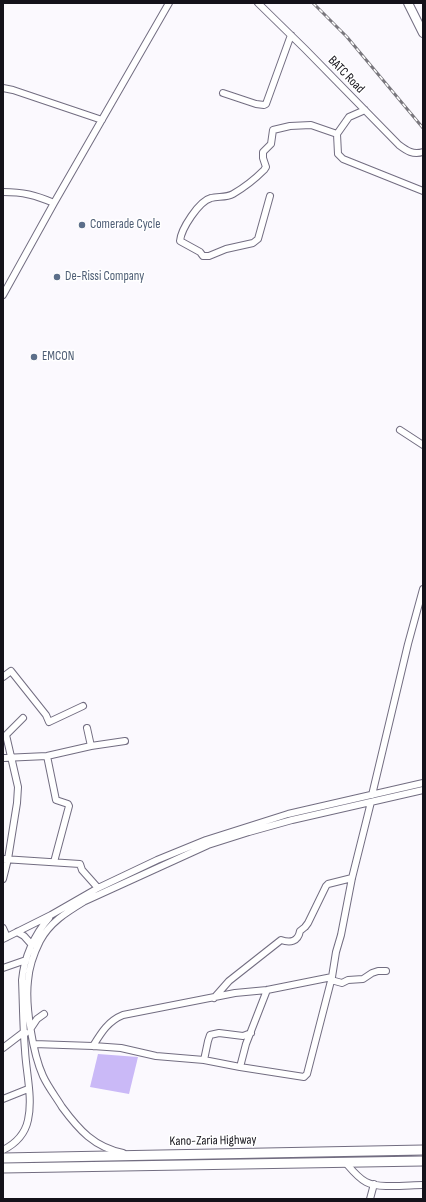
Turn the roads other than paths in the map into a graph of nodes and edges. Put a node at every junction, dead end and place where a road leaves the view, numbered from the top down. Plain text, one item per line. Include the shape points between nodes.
1 (169, 3) edge
2 (258, 3) edge
3 (408, 3) edge
4 (413, 3) edge
5 (423, 24) edge
6 (423, 33) edge
7 (291, 35) junction
8 (3, 88) edge
9 (223, 93) dead end
10 (365, 110) junction
11 (102, 120) junction
12 (337, 134) junction
13 (423, 152) edge
14 (423, 191) edge
15 (3, 192) edge
16 (270, 196) dead end
17 (54, 203) junction
18 (3, 295) edge
19 (400, 430) dead end
20 (423, 445) edge
21 (423, 589) edge
22 (3, 677) edge
23 (83, 706) dead end
24 (22, 718) dead end
25 (87, 728) dead end
26 (126, 741) dead end
27 (91, 746) junction
28 (47, 756) junction
29 (12, 757) junction
30 (3, 758) edge
31 (423, 783) edge
32 (423, 790) edge
33 (372, 795) junction
34 (371, 802) junction
35 (6, 859) edge
36 (54, 862) junction
37 (352, 878) junction
38 (3, 879) edge
39 (98, 888) junction
40 (51, 915) junction
41 (3, 928) edge
42 (17, 932) junction
43 (5, 938) edge
44 (32, 945) junction
45 (26, 960) junction
46 (3, 968) edge
47 (386, 971) dead end
48 (332, 979) junction
49 (229, 981) junction
50 (267, 990) junction
51 (235, 993) junction
52 (214, 998) junction
53 (26, 999) junction
54 (44, 1014) dead end
55 (31, 1031) junction
56 (24, 1032) junction
57 (251, 1032) junction
58 (34, 1044) junction
59 (92, 1046) junction
60 (3, 1048) edge
61 (204, 1060) junction
62 (240, 1067) junction
63 (28, 1088) junction
64 (3, 1097) edge
65 (3, 1150) edge
66 (423, 1150) edge
67 (136, 1156) junction
68 (3, 1158) edge
69 (423, 1161) edge
70 (345, 1162) junction
71 (3, 1168) edge
72 (374, 1184) junction
73 (423, 1185) edge
74 (370, 1199) edge

1 - 11 street
2 - 7 street, BATC Road
3 - 6 main road
4 - 5 main road
7 - 9 street via 266,104 256,104
7 - 10 street, BATC Road
8 - 11 street
10 - 12 street via 349,117
10 - 13 street, BATC Road via 403,148 412,153
11 - 17 street
12 - 14 street via 338,154 343,159
12 - 16 street via 311,125 273,130 271,144 263,152 266,167 264,170 251,183 233,194 210,198 201,204 184,229 180,241 203,256 253,243 258,239
15 - 17 street via 20,192
17 - 18 street
19 - 20 street
21 - 33 street
22 - 23 street via 11,671 49,722
24 - 29 street via 6,735
25 - 27 street
26 - 27 street
27 - 28 street
28 - 29 street
28 - 36 street via 56,800 68,804
29 - 30 street
29 - 35 street via 18,787
31 - 33 street
32 - 34 street
33 - 39 street via 288,814 206,840
34 - 37 street
34 - 53 street via 292,820 208,845 85,901 51,925 41,940 29,971
35 - 36 street
35 - 38 street
36 - 39 street via 80,864
37 - 48 street
37 - 49 street via 326,886 308,923 295,941 281,940
39 - 40 street
40 - 42 street
40 - 44 street
41 - 43 street
42 - 43 street
42 - 44 street
44 - 45 street
45 - 46 street
45 - 53 street via 22,980
47 - 48 street via 378,971 363,979 342,982
48 - 50 street
48 - 62 street via 306,1075 302,1077
49 - 51 street
49 - 52 street
50 - 51 street
50 - 57 street
51 - 52 street
52 - 59 street via 117,1017 105,1027
53 - 55 street
53 - 56 street
54 - 55 street
55 - 56 street
55 - 58 street
56 - 60 street
56 - 63 street
57 - 61 street via 244,1036 212,1034
57 - 62 street
58 - 59 street
58 - 67 street via 43,1076 73,1123 100,1145 112,1151
59 - 61 street
61 - 62 street
63 - 64 street
63 - 65 street via 29,1115 24,1131 14,1143
66 - 67 highway, Kano-Zaria Highway
67 - 68 highway, Kano-Zaria Highway
69 - 70 highway, Kano-Zaria Highway
70 - 71 highway, Kano-Zaria Highway
70 - 72 street via 362,1179
72 - 73 street
72 - 74 street

